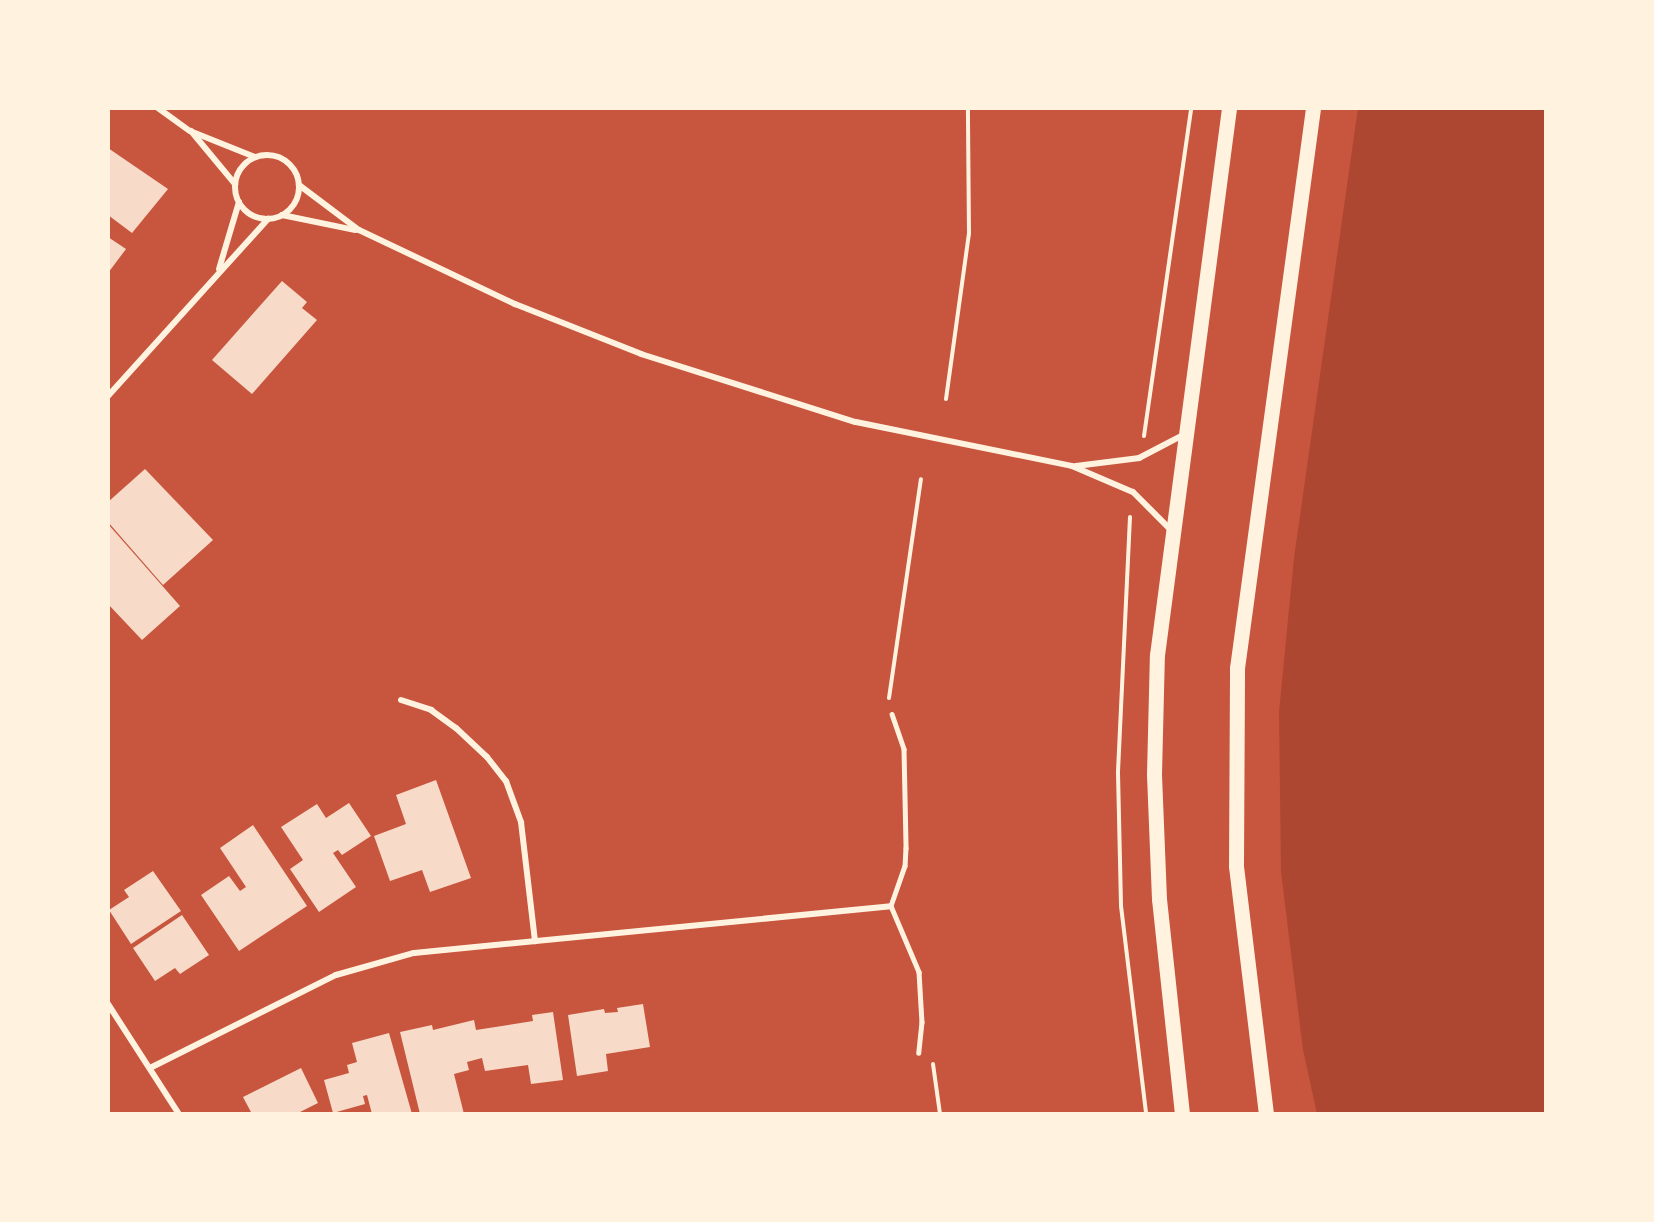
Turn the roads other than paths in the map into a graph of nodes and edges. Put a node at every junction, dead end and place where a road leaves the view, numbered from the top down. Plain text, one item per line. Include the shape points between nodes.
1 (158, 108) edge
2 (1229, 108) edge
3 (1314, 108) edge
4 (190, 131) junction
5 (255, 157) junction
6 (235, 184) junction
7 (299, 185) junction
8 (239, 202) junction
9 (282, 215) junction
10 (268, 219) junction
11 (359, 230) junction
12 (218, 272) junction
13 (108, 396) edge
14 (1183, 435) junction
15 (1072, 466) junction
16 (1170, 529) junction
17 (401, 700) dead end
18 (892, 714) road end
19 (891, 906) junction
20 (535, 941) junction
21 (108, 1004) edge
22 (919, 1053) road end
23 (150, 1068) junction
24 (179, 1114) edge
25 (1182, 1114) edge
26 (1266, 1114) edge

1 - 4 street
2 - 14 main road
3 - 26 main road via 1237,668 1236,866
4 - 5 street
4 - 6 street
5 - 6 street via 241,168
5 - 7 street via 272,156 288,163
6 - 8 street
7 - 9 street via 295,202
7 - 11 street
8 - 10 street via 251,215
8 - 12 street
9 - 10 street
9 - 11 street
10 - 12 street
11 - 15 street via 515,304 723,383 867,424
12 - 13 street via 187,312
14 - 15 street via 1139,458
14 - 16 main road
15 - 16 street via 1133,492
16 - 25 main road via 1157,655 1154,774 1159,899
17 - 20 street via 431,710 456,728 487,757 506,782 521,822
18 - 19 lane via 904,749 906,848 905,866
19 - 20 street
19 - 22 lane via 919,972
20 - 23 street via 414,953 336,975
21 - 23 street
23 - 24 street

